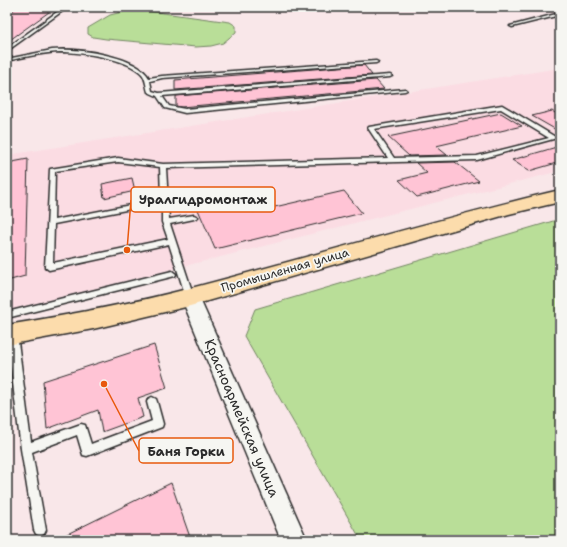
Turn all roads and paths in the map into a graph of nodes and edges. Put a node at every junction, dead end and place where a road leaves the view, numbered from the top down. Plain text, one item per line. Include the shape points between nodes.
1 (66, 7) edge
2 (560, 14) edge
3 (512, 26) dead end
4 (7, 50) edge
5 (7, 60) edge
6 (376, 62) dead end
7 (390, 76) dead end
8 (147, 80) junction
9 (405, 90) dead end
10 (158, 95) junction
11 (392, 160) junction
12 (163, 166) junction
13 (560, 196) edge
14 (165, 200) junction
15 (194, 217) dead end
16 (166, 222) junction
17 (50, 223) junction
18 (172, 241) junction
19 (172, 274) dead end
20 (190, 297) junction
21 (9, 328) edge
22 (152, 402) dead end
23 (26, 449) junction
24 (40, 530) dead end
25 (294, 540) edge

1 - 4 lane
2 - 3 lane
5 - 8 lane via 30,54 60,51 93,55 137,68
6 - 8 lane
7 - 10 lane
8 - 10 lane via 150,92
9 - 10 lane via 185,111 168,107
11 - 11 lane via 477,158 554,138 502,107 371,128
11 - 12 lane
12 - 14 lane
12 - 17 lane via 118,160 52,170
13 - 20 main road, Промышленная улица via 504,209
14 - 16 lane
14 - 17 lane
15 - 16 lane
16 - 18 lane
17 - 18 lane via 49,266
18 - 20 lane
19 - 21 lane
20 - 21 main road, Промышленная улица via 93,320
20 - 25 street, Красноармейская улица
21 - 23 lane
22 - 23 lane via 158,424 87,451 81,429
23 - 24 lane

